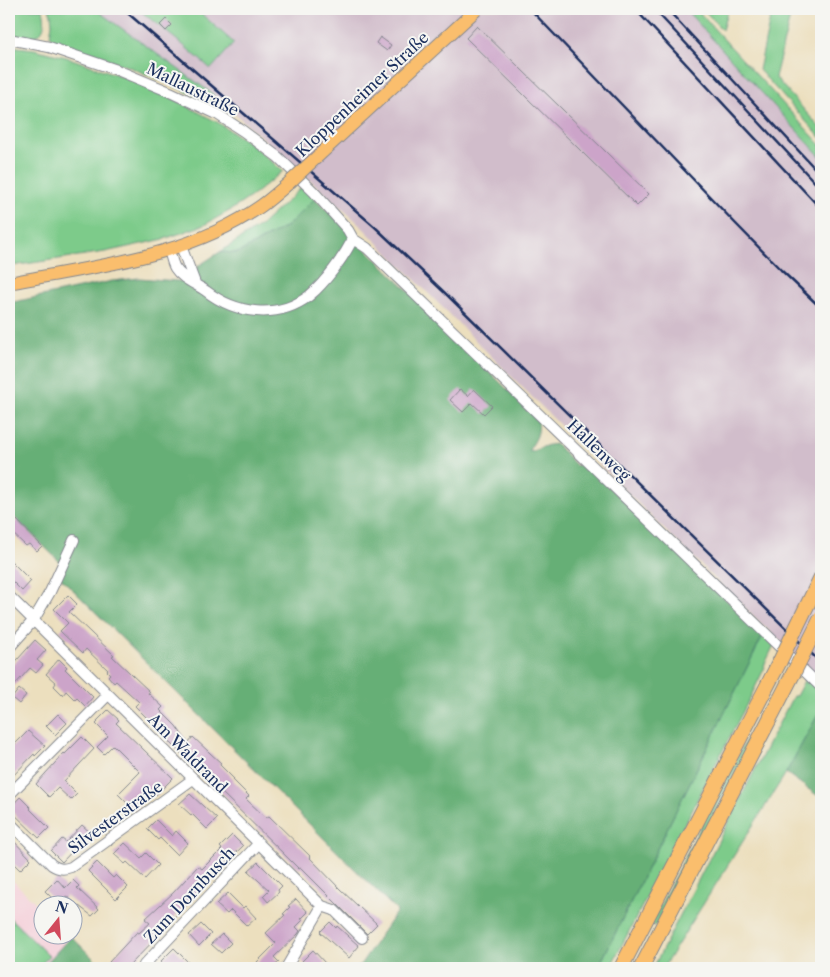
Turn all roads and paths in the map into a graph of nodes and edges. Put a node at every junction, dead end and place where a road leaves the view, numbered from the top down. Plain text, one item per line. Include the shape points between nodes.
1 (477, 9) edge
2 (9, 39) edge
3 (353, 239) junction
4 (175, 248) junction
5 (9, 283) edge
6 (74, 540) dead end
7 (821, 577) edge
8 (9, 596) edge
9 (821, 618) edge
10 (33, 621) junction
11 (9, 648) edge
12 (821, 687) edge
13 (108, 694) junction
14 (193, 779) junction
15 (9, 795) edge
16 (9, 822) edge
17 (258, 843) junction
18 (322, 906) junction
19 (362, 938) dead end
20 (147, 968) edge
21 (286, 968) edge
22 (621, 968) edge
23 (641, 968) edge

1 - 4 main road, Kloppenheimer Straße, bridge via 261,206 228,226
2 - 3 street, Mallaustraße via 49,47 117,70 217,114 278,157 314,192
3 - 4 street via 323,283 308,296 295,304 264,312 227,304 187,279 175,268
3 - 12 street, Hallenweg via 367,248
4 - 5 main road, Kloppenheimer Straße via 112,264
6 - 10 street
7 - 22 highway, bridge
8 - 10 street, Am Waldrand
9 - 23 highway, bridge
10 - 11 street
10 - 13 street, Am Waldrand
13 - 14 street, Am Waldrand
13 - 15 street
14 - 16 street, Silvesterstraße via 65,869 52,865
14 - 17 street, Am Waldrand
17 - 18 street, Am Waldrand
17 - 20 street, Zum Dornbusch via 144,966
18 - 19 street, Am Waldrand via 334,910
18 - 21 street

